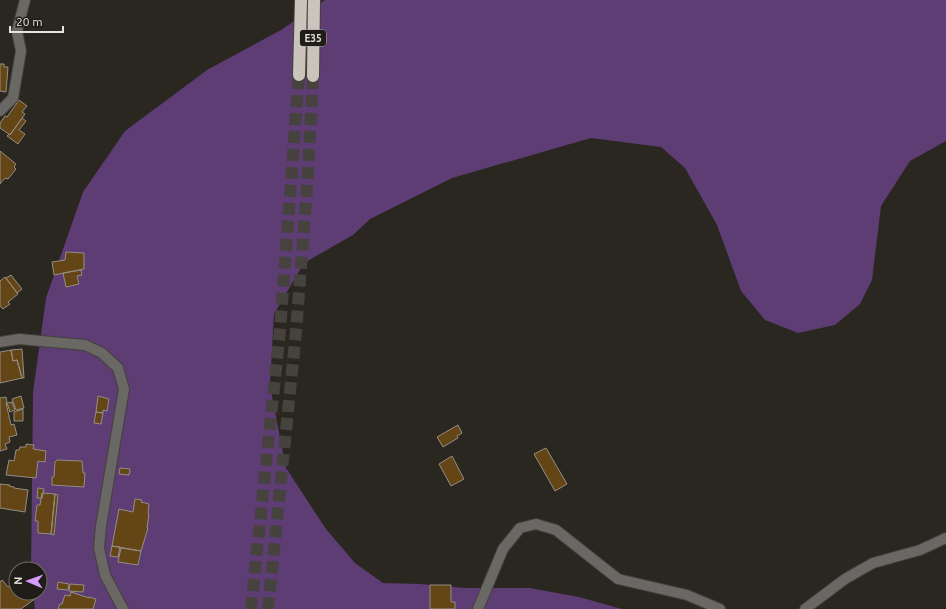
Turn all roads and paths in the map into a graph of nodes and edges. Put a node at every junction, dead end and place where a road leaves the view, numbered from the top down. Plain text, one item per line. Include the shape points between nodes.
1 (25, 0) edge
2 (301, 0) edge
3 (314, 0) edge
4 (299, 75) tunnel mouth
5 (313, 76) tunnel mouth
6 (0, 111) edge
7 (0, 342) edge
8 (946, 538) edge
9 (123, 609) edge
10 (478, 609) edge
11 (720, 609) edge
12 (805, 609) edge

1 - 6 street via 17,31 21,51 13,98
2 - 4 highway, E35
3 - 5 highway, E35
7 - 9 street via 19,339 85,345 102,353 118,368 124,389 99,548 105,575
8 - 12 street via 920,550 873,563 845,579
10 - 11 street via 503,549 520,528 536,524 556,530 618,579 687,595

